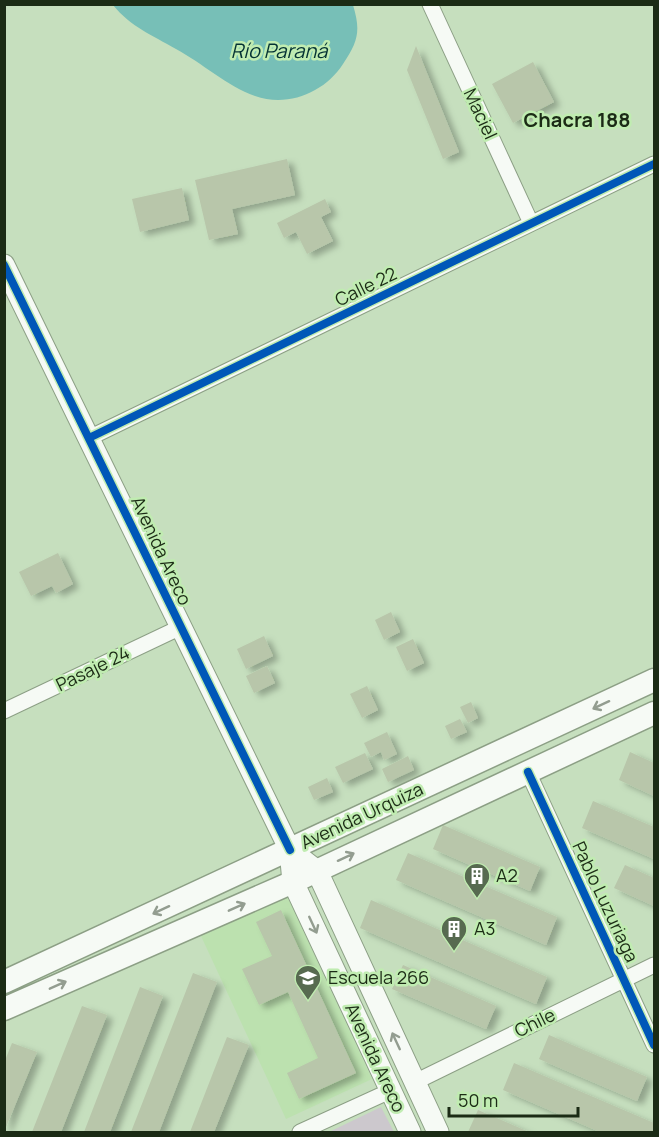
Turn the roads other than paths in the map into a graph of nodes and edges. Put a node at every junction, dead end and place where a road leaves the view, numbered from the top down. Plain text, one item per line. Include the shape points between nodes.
1 (430, 4) edge
2 (654, 164) edge
3 (531, 224) junction
4 (4, 265) edge
5 (91, 437) junction
6 (181, 627) junction
7 (654, 680) edge
8 (4, 711) edge
9 (654, 713) edge
10 (528, 772) junction
11 (290, 850) junction
12 (317, 871) junction
13 (293, 882) junction
14 (654, 965) edge
15 (624, 980) junction
16 (4, 982) edge
17 (4, 1008) edge
18 (654, 1045) edge
19 (415, 1082) junction
20 (390, 1091) junction
21 (300, 1132) edge
22 (410, 1132) edge
23 (438, 1132) edge

1 - 3 street, Maciel
2 - 3 street, Calle 22
3 - 5 street, Calle 22
4 - 5 street, Avenida Areco
5 - 6 street, Avenida Areco
6 - 8 street, Pasaje 24
6 - 11 street, Avenida Areco
7 -> 11 main road, Avenida Urquiza
9 - 10 main road, Avenida Urquiza
12 -> 10 main road, Avenida Urquiza
10 - 15 street, Pablo Luzuriaga
11 - 12 street, Avenida Areco
11 - 13 street, Avenida Areco
11 -> 16 main road, Avenida Urquiza
12 - 13 main road, Avenida Urquiza
19 -> 12 street, Avenida Areco
17 -> 13 main road, Avenida Urquiza
13 -> 20 street, Avenida Areco
14 - 15 street, Chile
15 - 18 street, Pablo Luzuriaga
15 - 19 street, Chile
19 - 23 street, Avenida Areco
20 - 21 street
20 - 22 street, Avenida Areco

